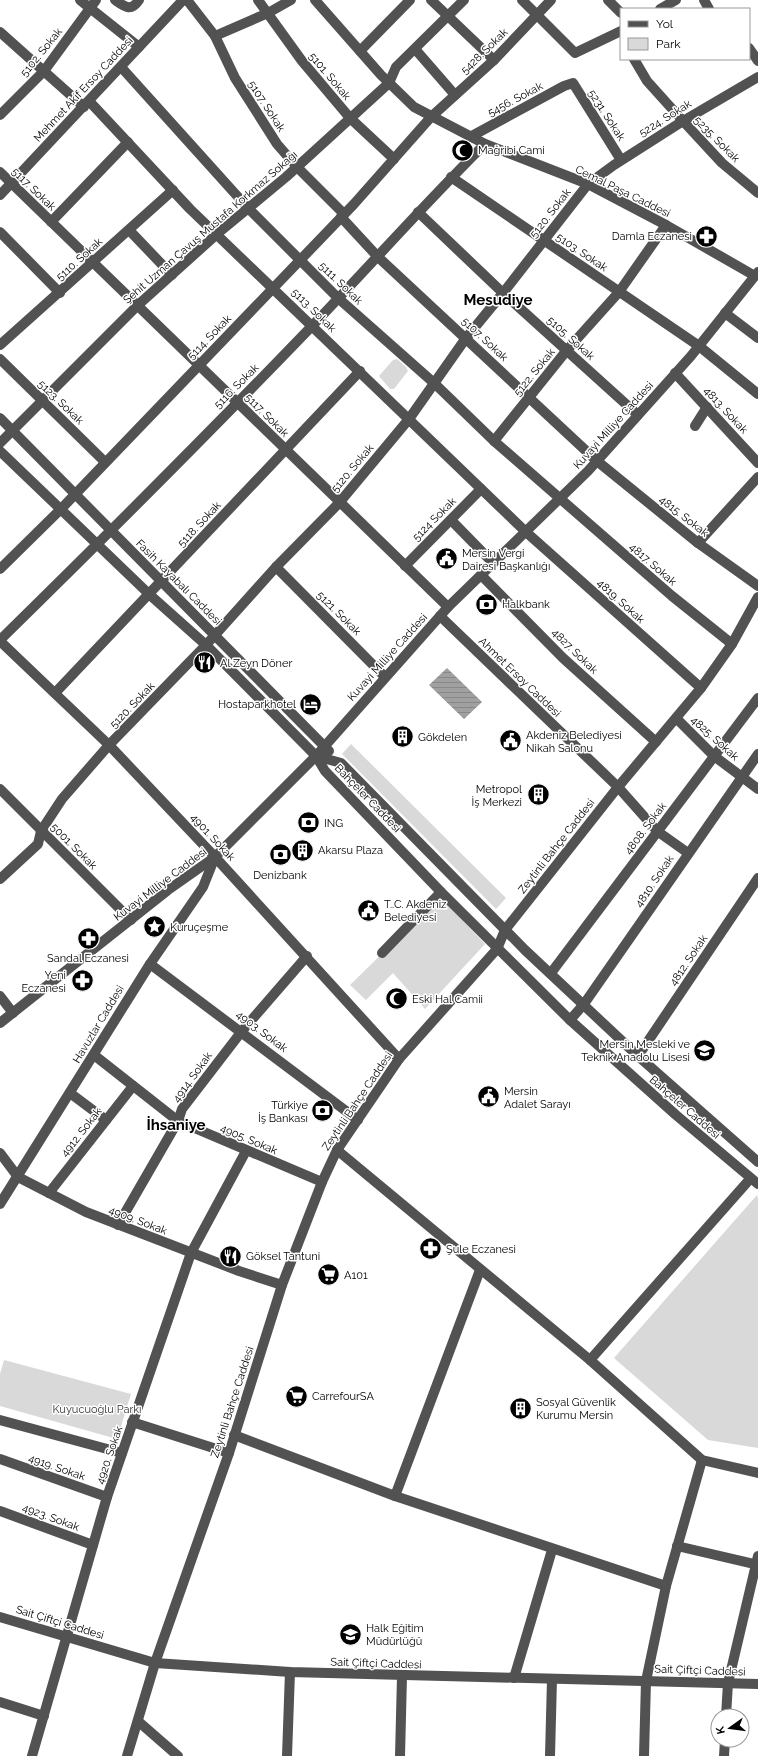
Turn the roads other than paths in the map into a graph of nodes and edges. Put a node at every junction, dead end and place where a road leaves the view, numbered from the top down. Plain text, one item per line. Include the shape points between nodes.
1 (80, 0) edge
2 (115, 0) edge
3 (139, 0) edge
4 (183, 0) edge
5 (187, 0) edge
6 (258, 0) edge
7 (291, 0) edge
8 (315, 0) edge
9 (410, 0) edge
10 (431, 0) edge
11 (464, 0) edge
12 (522, 0) edge
13 (551, 0) edge
14 (608, 0) edge
15 (93, 4) edge
16 (674, 4) edge
17 (663, 8) edge
18 (620, 12) edge
19 (268, 13) junction
20 (537, 15) junction
21 (447, 16) junction
22 (0, 32) edge
23 (620, 33) edge
24 (215, 36) junction
25 (139, 47) junction
26 (415, 49) junction
27 (750, 49) edge
28 (360, 51) junction
29 (494, 60) junction
30 (635, 60) edge
31 (758, 61) edge
32 (121, 67) junction
33 (44, 71) junction
34 (758, 78) edge
35 (389, 83) junction
36 (573, 83) joint
37 (455, 96) junction
38 (86, 104) junction
39 (0, 115) edge
40 (431, 117) junction
41 (350, 118) junction
42 (683, 121) junction
43 (470, 137) junction
44 (128, 142) junction
45 (485, 144) junction
46 (394, 158) junction
47 (621, 160) junction
48 (297, 167) junction
49 (0, 172) edge
50 (451, 177) junction
51 (11, 183) junction
52 (588, 184) junction
53 (173, 190) junction
54 (758, 193) edge
55 (0, 195) edge
56 (248, 208) junction
57 (418, 212) junction
58 (342, 216) junction
59 (51, 222) junction
60 (666, 225) junction
61 (129, 230) junction
62 (0, 232) edge
63 (217, 234) junction
64 (544, 240) junction
65 (377, 256) junction
66 (300, 259) junction
67 (93, 263) junction
68 (172, 275) junction
69 (755, 279) edge
70 (273, 287) junction
71 (60, 292) junction
72 (619, 292) junction
73 (503, 294) junction
74 (338, 298) junction
75 (138, 305) junction
76 (725, 313) junction
77 (313, 325) junction
78 (466, 338) junction
79 (758, 338) edge
80 (0, 345) edge
81 (699, 346) junction
82 (567, 350) junction
83 (0, 359) edge
84 (199, 365) junction
85 (360, 371) junction
86 (676, 373) junction
87 (434, 383) junction
88 (758, 394) edge
89 (530, 397) junction
90 (42, 400) junction
91 (237, 402) junction
92 (707, 407) junction
93 (638, 415) junction
94 (0, 418) edge
95 (409, 419) junction
96 (695, 426) dead end
97 (12, 430) junction
98 (494, 441) junction
99 (0, 443) edge
100 (285, 449) junction
101 (0, 451) edge
102 (597, 461) junction
103 (106, 462) junction
104 (758, 463) edge
105 (758, 477) edge
106 (481, 489) junction
107 (75, 494) junction
108 (561, 499) junction
109 (339, 503) junction
110 (61, 509) junction
111 (450, 520) junction
112 (111, 530) junction
113 (526, 532) junction
114 (698, 543) junction
115 (98, 544) junction
116 (493, 563) junction
117 (405, 566) junction
118 (276, 567) junction
119 (0, 570) edge
120 (481, 575) junction
121 (162, 582) junction
122 (758, 586) edge
123 (150, 595) junction
124 (758, 597) edge
125 (448, 607) junction
126 (440, 616) junction
127 (214, 635) junction
128 (0, 640) edge
129 (732, 644) junction
130 (206, 645) junction
131 (386, 677) junction
132 (700, 688) junction
133 (55, 693) junction
134 (758, 698) edge
135 (677, 719) junction
136 (656, 742) junction
137 (109, 746) junction
138 (324, 746) junction
139 (758, 754) edge
140 (316, 756) junction
141 (714, 756) junction
142 (340, 763) junction
143 (742, 777) junction
144 (618, 787) junction
145 (758, 789) edge
146 (0, 790) edge
147 (41, 830) junction
148 (657, 831) junction
149 (688, 853) junction
150 (215, 857) junction
151 (758, 878) edge
152 (0, 879) edge
153 (441, 892) junction
154 (131, 920) junction
155 (505, 930) junction
156 (497, 949) junction
157 (382, 953) dead end
158 (307, 956) junction
159 (150, 964) junction
160 (550, 973) junction
161 (0, 996) edge
162 (584, 1004) junction
163 (13, 1013) junction
164 (570, 1020) junction
165 (0, 1023) edge
166 (242, 1031) junction
167 (94, 1055) junction
168 (638, 1056) junction
169 (399, 1059) junction
170 (132, 1086) junction
171 (70, 1093) junction
172 (106, 1120) junction
173 (358, 1120) junction
174 (178, 1122) junction
175 (337, 1150) junction
176 (246, 1151) junction
177 (0, 1153) edge
178 (756, 1157) edge
179 (18, 1177) junction
180 (322, 1182) junction
181 (754, 1182) edge
182 (49, 1193) junction
183 (0, 1204) edge
184 (118, 1225) junction
185 (192, 1253) junction
186 (480, 1270) junction
187 (282, 1285) junction
188 (590, 1360) junction
189 (0, 1420) edge
190 (132, 1422) junction
191 (234, 1435) junction
192 (122, 1453) junction
193 (229, 1453) junction
194 (0, 1459) edge
195 (702, 1460) junction
196 (758, 1473) edge
197 (395, 1496) junction
198 (107, 1497) junction
199 (0, 1511) edge
200 (93, 1545) junction
201 (677, 1546) junction
202 (552, 1550) junction
203 (757, 1562) edge
204 (666, 1586) junction
205 (0, 1617) edge
206 (66, 1638) junction
207 (155, 1663) junction
208 (290, 1672) junction
209 (402, 1676) junction
210 (514, 1678) junction
211 (552, 1679) junction
212 (646, 1681) junction
213 (728, 1683) junction
214 (758, 1684) edge
215 (0, 1702) edge
216 (726, 1708) edge
217 (44, 1716) junction
218 (139, 1722) junction
219 (32, 1756) edge
220 (127, 1756) edge
221 (178, 1756) edge
222 (287, 1756) edge
223 (400, 1756) edge
224 (550, 1756) edge
225 (644, 1756) edge

1 - 15 street
2 - 3 street via 130,9
4 - 25 street, Mehmet Akif Ersoy Caddesi
5 - 24 street, 5107. Sokak
6 - 19 street, 5101. Sokak
7 - 19 street
8 - 28 street, Cemal Paşa Caddesi
9 - 28 street
10 - 21 street
11 - 21 street
12 - 20 street
13 - 20 street, 5428. Sokak
14 - 18 street
15 - 25 street
15 - 33 street, 5102. Sokak
16 - 17 street
19 - 24 street
19 - 41 street, 5101. Sokak via 302,61
20 - 23 street via 575,53
20 - 29 street, 5428. Sokak
21 - 26 street
21 - 29 street
22 - 33 street, 5113. Sokak
24 - 48 street, 5107. Sokak via 235,78 277,144
25 - 32 street, Mehmet Akif Ersoy Caddesi
26 - 35 street via 396,67
26 - 37 street
27 - 31 street
28 - 35 street, Cemal Paşa Caddesi
29 - 37 street, 5428. Sokak
30 - 42 street, 5235. Sokak via 647,81
32 - 38 street, Mehmet Akif Ersoy Caddesi
32 - 56 street, 5111. Sokak
33 - 38 street, 5113. Sokak
33 - 39 street, 5102. Sokak
34 - 42 street, 5224. Sokak
35 - 40 street, Cemal Paşa Caddesi via 414,107
35 - 41 street, Şehit Uzman Çavuş Mustafa Korkmaz Sokağı
36 - 43 street, 5456. Sokak
36 - 47 street, 5231. Sokak
37 - 40 street, 5428. Sokak
38 - 44 street, 5113. Sokak
38 - 51 street, Mehmet Akif Ersoy Caddesi
40 - 43 street, Cemal Paşa Caddesi
40 - 46 street, 5114. Sokak
41 - 46 street, 5101. Sokak
41 - 48 street, Şehit Uzman Çavuş Mustafa Korkmaz Sokağı
42 - 47 street, 5224. Sokak
42 - 54 street, 5235. Sokak via 722,163
43 - 45 street, Cemal Paşa Caddesi
44 - 53 street, 5113. Sokak
44 - 59 street
45 - 50 street, 5116. Sokak
45 - 52 street, Cemal Paşa Caddesi
46 - 58 street, 5114. Sokak
47 - 52 street, 5224. Sokak
48 - 56 street, Şehit Uzman Çavuş Mustafa Korkmaz Sokağı
48 - 58 street, 5107. Sokak
49 - 51 street, 5117. Sokak
50 - 57 street, 5116. Sokak
50 - 64 street, 5103. Sokak
51 - 55 street, Mehmet Akif Ersoy Caddesi
51 - 59 street, 5117. Sokak
52 - 60 street, Cemal Paşa Caddesi
52 - 64 street, 5120. Sokak
53 - 61 street, 5110. Sokak
53 - 63 street, 5113. Sokak
56 - 63 street, Şehit Uzman Çavuş Mustafa Korkmaz Sokağı
56 - 66 street, 5111. Sokak
57 - 65 street, 5116. Sokak
57 - 73 street, 5105. Sokak
58 - 65 street, 5107. Sokak
58 - 66 street, 5114. Sokak
59 - 67 street, 5117. Sokak
60 - 69 street, Cemal Paşa Caddesi
60 - 72 street, 5122. Sokak
61 - 67 street, 5110. Sokak
61 - 68 street
62 - 71 street
63 - 68 street, Şehit Uzman Çavuş Mustafa Korkmaz Sokağı
63 - 70 street, 5113. Sokak
64 - 72 street, 5103. Sokak
64 - 73 street, 5120. Sokak
65 - 74 street, 5116. Sokak
65 - 78 street, 5107. Sokak
66 - 70 street, 5114. Sokak
66 - 74 street, 5111. Sokak
67 - 71 street, 5110. Sokak
67 - 75 street, 5117. Sokak
68 - 75 street, Şehit Uzman Çavuş Mustafa Korkmaz Sokağı
69 - 76 street, Kuvayi Milliye Caddesi
70 - 77 street, 5113. Sokak
70 - 84 street, 5114. Sokak
71 - 80 street, 5110. Sokak
72 - 81 street, 5103. Sokak
72 - 82 street, 5122. Sokak
73 - 78 street, 5120. Sokak
73 - 82 street, 5105. Sokak
74 - 77 street, 5116. Sokak
74 - 87 street, 5111. Sokak
75 - 84 street, 5117. Sokak
75 - 90 street, Şehit Uzman Çavuş Mustafa Korkmaz Sokağı
76 - 79 street
76 - 81 street, Kuvayi Milliye Caddesi
77 - 85 street, 5113. Sokak
77 - 91 street, 5116. Sokak
78 - 87 street, 5120. Sokak
78 - 89 street, 5107. Sokak
81 - 86 street, Kuvayi Milliye Caddesi
81 - 88 street, 5103. Sokak
82 - 89 street, 5122. Sokak
82 - 93 street, 5105. Sokak
83 - 90 street, 5123. Sokak
84 - 91 street, 5117. Sokak
84 - 103 street, 5114. Sokak
85 - 95 street, 5113. Sokak
85 - 100 street, 5118. Sokak
86 - 92 street, 4813. Sokak
86 - 93 street, Kuvayi Milliye Caddesi
87 - 95 street, 5120. Sokak
87 - 98 street, 5111. Sokak
89 - 98 street, 5122. Sokak
89 - 102 street, 5107. Sokak
90 - 97 street, Şehit Uzman Çavuş Mustafa Korkmaz Sokağı
90 - 103 street, 5123. Sokak
91 - 100 street, 5117. Sokak
91 - 112 street, 5116. Sokak
92 - 96 street
92 - 104 street, 4813. Sokak
93 - 102 street, Kuvayi Milliye Caddesi
94 - 97 street, Fasih Kayabalı Caddesi
95 - 106 street, 5113. Sokak
95 - 109 street, 5120. Sokak
97 - 99 street, Şehit Uzman Çavuş Mustafa Korkmaz Sokağı
97 - 107 street, Fasih Kayabalı Caddesi
98 - 108 street, 5111. Sokak
100 - 109 street, 5117. Sokak
100 - 121 street, 5118. Sokak
101 - 110 street
102 - 108 street, Kuvayi Milliye Caddesi
102 - 114 street, 4815. Sokak
103 - 107 street, 5114. Sokak
105 - 114 street
106 - 111 street, 5124 Sokak
106 - 113 street, 5113. Sokak
107 - 110 street, 5114. Sokak
107 - 112 street, Fasih Kayabalı Caddesi
108 - 113 street, Kuvayi Milliye Caddesi
108 - 129 street, 4817. Sokak via 672,596
109 - 117 street, 5117. Sokak
109 - 118 street, 5120. Sokak
110 - 115 street
110 - 119 street, 5114. Sokak
111 - 116 street
111 - 117 street, 5124 Sokak
112 - 115 street, 5116. Sokak
112 - 121 street, Fasih Kayabalı Caddesi
113 - 116 street, Kuvayi Milliye Caddesi
113 - 132 street, 4819. Sokak
114 - 122 street, 4815. Sokak
115 - 123 street
115 - 128 street, 5116. Sokak
116 - 120 street, Kuvayi Milliye Caddesi
117 - 125 street, 5117. Sokak
118 - 127 street, 5120. Sokak
118 - 131 street, 5121. Sokak
120 - 125 street, Kuvayi Milliye Caddesi
120 - 136 street, 4827. Sokak via 563,658
121 - 123 street, 5118. Sokak
121 - 127 street, Fasih Kayabalı Caddesi
123 - 130 street
123 - 133 street, 5118. Sokak
124 - 129 street, Zeytinli Bahçe Caddesi
125 - 126 street, Kuvayi Milliye Caddesi
126 - 131 street, Kuvayi Milliye Caddesi
126 - 144 street, Ahmet Ersoy Caddesi
127 - 130 street, 5120. Sokak
127 - 138 street, Fasih Kayabalı Caddesi
128 - 133 street, 4901. Sokak
129 - 132 street, Zeytinli Bahçe Caddesi
130 - 137 street, 5120. Sokak
130 - 140 street
131 - 138 street, Kuvayi Milliye Caddesi
132 - 135 street, Zeytinli Bahçe Caddesi
133 - 137 street, 4901. Sokak
134 - 141 street, 4808. Sokak
135 - 136 street, Zeytinli Bahçe Caddesi
135 - 141 street, 4825. Sokak
136 - 144 street, Zeytinli Bahçe Caddesi
137 - 147 street, 5120. Sokak via 62,799
137 - 150 street, 4901. Sokak
138 - 140 street, Kuvayi Milliye Caddesi
138 - 142 street, Fasih Kayabalı Caddesi
139 - 143 street, 4810. Sokak
140 - 142 street, Bahçeler Caddesi
140 - 150 street, Kuvayi Milliye Caddesi
140 - 153 street, Bahçeler Caddesi via 325,771
141 - 143 street, 4825. Sokak
141 - 148 street, 4808. Sokak
142 - 155 street, Bahçeler Caddesi
143 - 145 street, 4825. Sokak
143 - 149 street, 4810. Sokak
144 - 148 street, Ahmet Ersoy Caddesi
144 - 155 street, Zeytinli Bahçe Caddesi
146 - 147 street, 5001. Sokak
147 - 152 street, 5120. Sokak via 38,844
147 - 154 street, 5001. Sokak
148 - 149 street, Ahmet Ersoy Caddesi
148 - 160 street, 4808. Sokak
149 - 162 street, 4810. Sokak
150 - 154 street, Kuvayi Milliye Caddesi
150 - 158 street, 4901. Sokak
150 - 159 street, Havuzlar Caddesi via 203,887
151 - 168 street, 4812. Sokak
153 - 156 street, Bahçeler Caddesi
153 - 157 street
154 - 163 street, Kuvayi Milliye Caddesi
155 - 156 street, Zeytinli Bahçe Caddesi
155 - 160 street, Bahçeler Caddesi
156 - 164 street, Bahçeler Caddesi
156 - 169 street, Zeytinli Bahçe Caddesi
158 - 166 street, 4914. Sokak
158 - 169 street, 4901. Sokak
159 - 166 street, 4903. Sokak
159 - 167 street, Havuzlar Caddesi
160 - 162 street, Bahçeler Caddesi
161 - 163 street
162 - 164 street, 4810. Sokak
162 - 168 street, Bahçeler Caddesi
163 - 165 street, Kuvayi Milliye Caddesi
164 - 181 street, Bahçeler Caddesi
166 - 173 street, 4903. Sokak
166 - 174 street, 4914. Sokak via 182,1109
167 - 170 street, 4905. Sokak
167 - 171 street, Havuzlar Caddesi
168 - 178 street, Bahçeler Caddesi
169 - 173 street, Zeytinli Bahçe Caddesi
170 - 172 street, 4912. Sokak
170 - 174 street, 4905. Sokak
171 - 172 street
171 - 179 street, Havuzlar Caddesi
172 - 182 street, 4912. Sokak
173 - 175 street, Zeytinli Bahçe Caddesi
174 - 176 street, 4905. Sokak
174 - 184 street, 4914. Sokak
175 - 180 street, Zeytinli Bahçe Caddesi
175 - 186 street
176 - 180 street, 4905. Sokak
176 - 185 street, 4920. Sokak
177 - 179 street, 4909. Sokak
179 - 182 street, 4909. Sokak
179 - 183 street, Havuzlar Caddesi
180 - 187 street, Zeytinli Bahçe Caddesi
181 - 188 street
182 - 184 street, 4909. Sokak
184 - 185 street, 4909. Sokak
185 - 187 street, 4909. Sokak
185 - 190 street, 4920. Sokak
186 - 188 street
186 - 197 street
187 - 191 street, Zeytinli Bahçe Caddesi
188 - 195 street
189 - 192 street
190 - 192 street, 4920. Sokak
190 - 193 street
191 - 193 street, Zeytinli Bahçe Caddesi
191 - 197 street
192 - 198 street, 4920. Sokak
193 - 207 street, Zeytinli Bahçe Caddesi
194 - 198 street, 4919. Sokak
195 - 196 street
195 - 201 street
197 - 202 street
198 - 200 street, 4920. Sokak
199 - 200 street, 4923. Sokak
200 - 206 street, 4920. Sokak
201 - 203 street
201 - 204 street
202 - 204 street
202 - 210 street
203 - 213 street
204 - 212 street
205 - 206 street, Sait Çiftçi Caddesi
206 - 207 street, Sait Çiftçi Caddesi
206 - 217 street, 4920. Sokak
207 - 208 street, Sait Çiftçi Caddesi
207 - 218 street, Zeytinli Bahçe Caddesi
208 - 209 street, Sait Çiftçi Caddesi
208 - 222 street
209 - 210 street, Sait Çiftçi Caddesi
209 - 223 street
210 - 211 street, Sait Çiftçi Caddesi
211 - 212 street, Sait Çiftçi Caddesi
211 - 224 street
212 - 213 street, Sait Çiftçi Caddesi
212 - 225 street
213 - 214 street, Sait Çiftçi Caddesi
213 - 216 street
215 - 217 street
217 - 219 street, 4920. Sokak
218 - 220 street, Zeytinli Bahçe Caddesi
218 - 221 street

